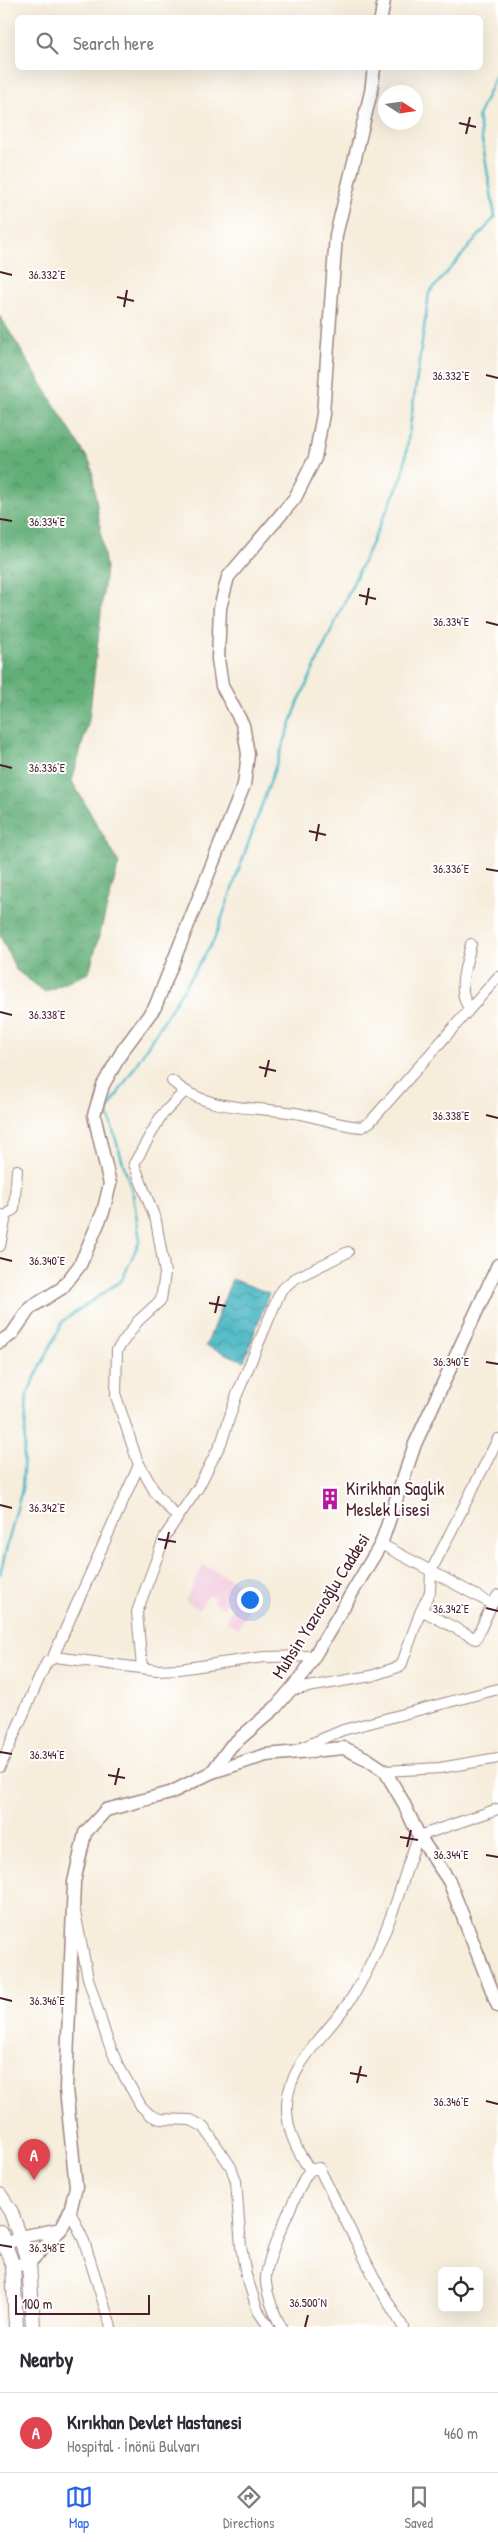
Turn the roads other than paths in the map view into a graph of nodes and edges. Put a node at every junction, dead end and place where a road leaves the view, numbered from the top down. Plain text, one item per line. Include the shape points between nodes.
1 (384, 0) edge
2 (382, 15) edge
3 (374, 70) edge
4 (471, 944) dead end
5 (498, 977) edge
6 (469, 1009) junction
7 (172, 1081) dead end
8 (184, 1092) junction
9 (17, 1170) dead end
10 (3, 1215) edge
11 (0, 1246) edge
12 (348, 1252) dead end
13 (498, 1265) edge
14 (0, 1342) edge
15 (498, 1439) edge
16 (139, 1465) junction
17 (177, 1518) junction
18 (381, 1544) junction
19 (431, 1571) junction
20 (498, 1595) edge
21 (492, 1604) junction
22 (420, 1613) junction
23 (315, 1656) junction
24 (52, 1659) junction
25 (142, 1668) junction
26 (291, 1690) junction
27 (498, 1690) edge
28 (286, 1754) junction
29 (498, 1758) edge
30 (0, 1767) edge
31 (385, 1771) junction
32 (212, 1772) junction
33 (498, 1809) edge
34 (419, 1836) junction
35 (73, 1906) junction
36 (498, 2006) edge
37 (310, 2170) junction
38 (0, 2195) edge
39 (70, 2211) junction
40 (61, 2229) junction
41 (20, 2237) junction
42 (2, 2238) edge
43 (29, 2263) junction
44 (13, 2266) junction
45 (16, 2327) edge
46 (33, 2327) edge
47 (111, 2327) edge
48 (269, 2327) edge
49 (281, 2327) edge
50 (403, 2327) edge

1 - 2 street
3 - 14 street via 336,235 323,414 315,458 295,498 228,577 220,608 218,659 222,686 243,726 248,754 244,785 156,1007 123,1050 102,1085 94,1116 110,1184 103,1212 80,1265 62,1288 30,1308 12,1334
4 - 6 street via 462,986 462,996
5 - 6 street
6 - 8 street via 371,1122 362,1127 284,1111 233,1108
7 - 8 street
8 - 16 street via 161,1116 134,1164 156,1221 164,1273 161,1300 138,1321 117,1350 116,1396
9 - 10 street via 14,1209
10 - 11 street
12 - 17 street via 294,1279 281,1290 236,1398 222,1441 198,1488
13 - 18 street, Muhsin Yazıcıoğlu Caddesi via 415,1444
15 - 19 street
16 - 17 street via 156,1494
16 - 24 street
17 - 25 street via 165,1536 137,1612
18 - 19 street
18 - 23 street, Muhsin Yazıcıoğlu Caddesi
19 - 21 street
19 - 22 street via 430,1592
20 - 21 street
21 - 22 street via 476,1639 423,1610
22 - 26 street via 401,1666 371,1676
23 - 25 street via 264,1657 179,1670
23 - 26 street, Muhsin Yazıcıoğlu Caddesi
24 - 25 street via 66,1657
24 - 30 street via 41,1674
26 - 32 street, Muhsin Yazıcıoğlu Caddesi via 231,1746
27 - 28 street via 343,1730
28 - 31 street via 344,1748
28 - 32 street via 266,1755
29 - 31 street via 440,1768
31 - 34 street
32 - 35 street, Muhsin Yazıcıoğlu Caddesi via 170,1793 106,1810 85,1833 74,1882
33 - 34 street
34 - 36 street via 449,1881
34 - 37 street via 394,1908 360,1984 294,2076 287,2103 288,2126 298,2153
35 - 39 street, Muhsin Yazıcıoğlu Caddesi via 66,2089 76,2187
35 - 48 street via 88,1978 108,2039 117,2064 141,2106 160,2119 191,2120 204,2127 231,2167 236,2181 246,2275 258,2311
37 - 49 street via 269,2262 266,2282 272,2309
37 - 50 street via 318,2168 324,2176 357,2245
38 - 41 main road via 11,2212
39 - 40 street, Muhsin Yazıcıoğlu Caddesi
39 - 47 street via 84,2240
40 - 41 street
40 - 43 street, Muhsin Yazıcıoğlu Caddesi
41 - 42 street
41 - 43 main road
42 - 44 main road
43 - 44 street
43 - 46 main road
44 - 45 main road

